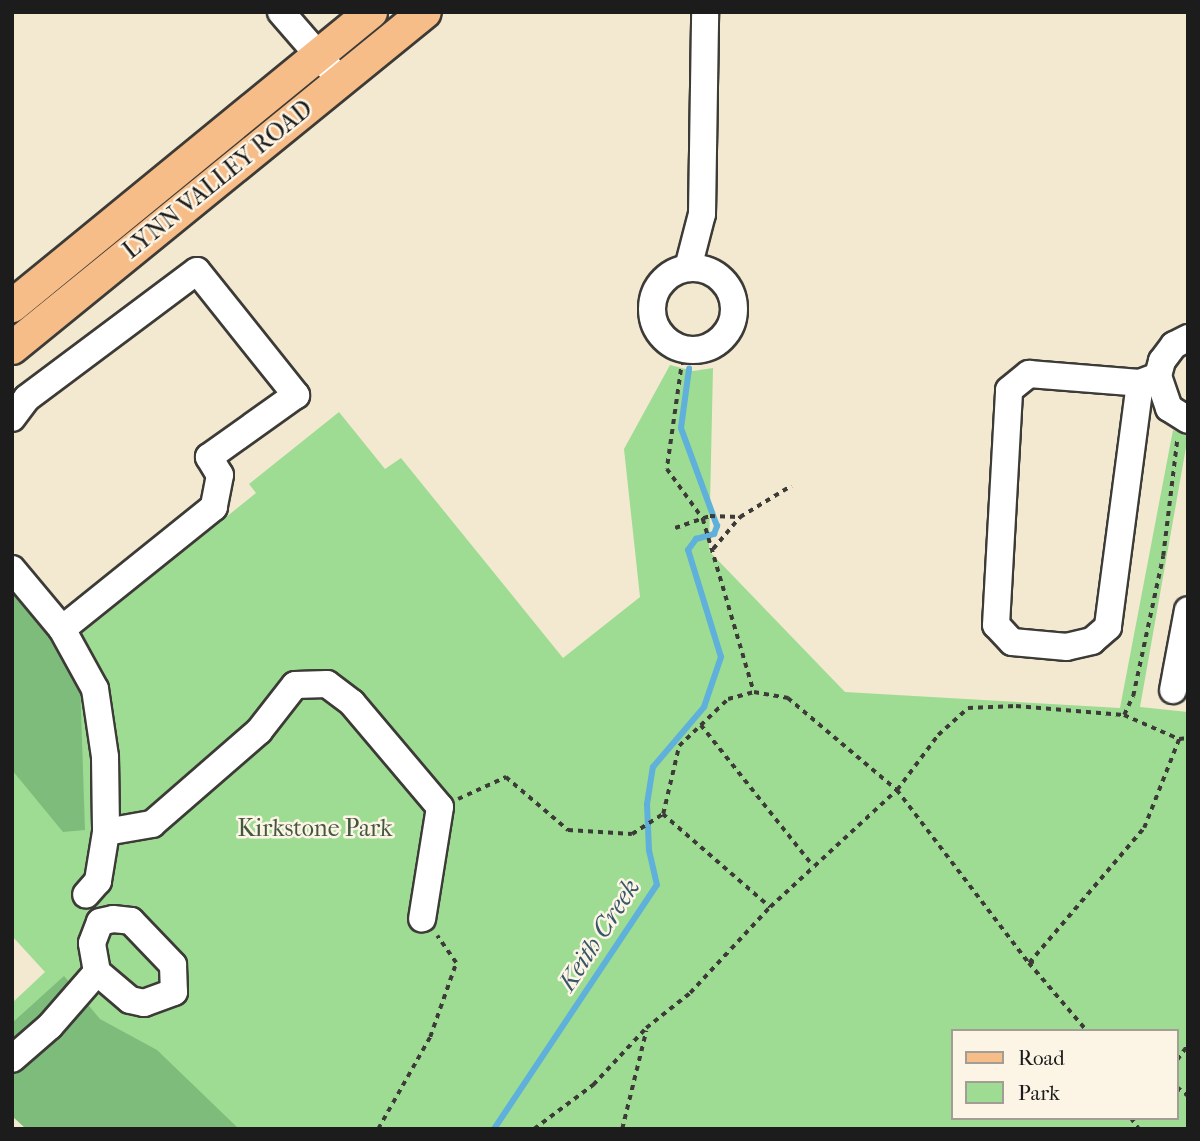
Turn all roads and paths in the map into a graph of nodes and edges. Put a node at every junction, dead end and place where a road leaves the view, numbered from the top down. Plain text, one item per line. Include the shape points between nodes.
1 (281, 12) edge
2 (371, 12) edge
3 (425, 12) edge
4 (705, 12) edge
5 (318, 55) junction
6 (340, 80) junction
7 (688, 268) junction
8 (12, 306) edge
9 (1188, 338) edge
10 (12, 348) edge
11 (684, 350) junction
12 (1149, 379) junction
13 (12, 418) edge
14 (1184, 419) edge
15 (791, 486) dead end
16 (740, 517) junction
17 (703, 519) junction
18 (675, 528) dead end
19 (712, 548) junction
20 (12, 569) edge
21 (1188, 610) edge
22 (62, 629) junction
23 (1173, 690) dead end
24 (754, 692) junction
25 (1124, 715) junction
26 (701, 725) junction
27 (1188, 738) edge
28 (1180, 739) junction
29 (897, 790) junction
30 (440, 807) junction
31 (661, 815) junction
32 (106, 832) junction
33 (814, 866) junction
34 (86, 895) dead end
35 (770, 907) junction
36 (422, 919) joint
37 (1032, 963) junction
38 (97, 972) dead end
39 (646, 1028) junction
40 (1085, 1029) edge
41 (12, 1059) edge
42 (378, 1129) edge
43 (534, 1129) edge
44 (622, 1129) edge

1 - 5 street
2 - 5 main road, LYNN VALLEY ROAD
3 - 6 main road, LYNN VALLEY ROAD
4 - 7 street via 702,214
5 - 6 street
5 - 8 main road, LYNN VALLEY ROAD
6 - 10 main road, LYNN VALLEY ROAD
7 - 11 street via 662,282 651,308 659,335
7 - 11 street via 709,271 726,284 734,304 733,320 720,340 700,351
9 - 12 street via 1174,345
11 - 17 path via 667,469
12 - 12 street via 1108,627 1092,641 1067,647 1012,642 996,625 1009,390 1029,374
12 - 14 street
13 - 22 street via 27,398 197,271 296,395 209,457 220,475 214,507
14 - 25 path via 1163,556 1133,696
15 - 16 path
16 - 17 path
16 - 19 path
17 - 18 path
17 - 19 path
19 - 24 path
20 - 22 street
21 - 23 street
22 - 32 street via 95,689 105,757
24 - 26 path via 728,699
24 - 29 path via 788,698
25 - 28 path
25 - 29 path via 1016,706 968,708 938,736
26 - 31 path via 679,746
26 - 33 path
27 - 28 path
28 - 37 path via 1144,828
29 - 33 path
29 - 37 path
30 - 31 path via 506,777 568,830 636,832
30 - 32 street via 352,703 327,684 295,685 258,731 184,800 152,824
30 - 36 street
31 - 35 path
32 - 34 street via 98,881
33 - 35 path
35 - 39 path via 690,993
36 - 42 path via 456,963 430,1038
37 - 40 path
38 - 41 street via 50,1026
39 - 43 path via 593,1085
39 - 44 path

